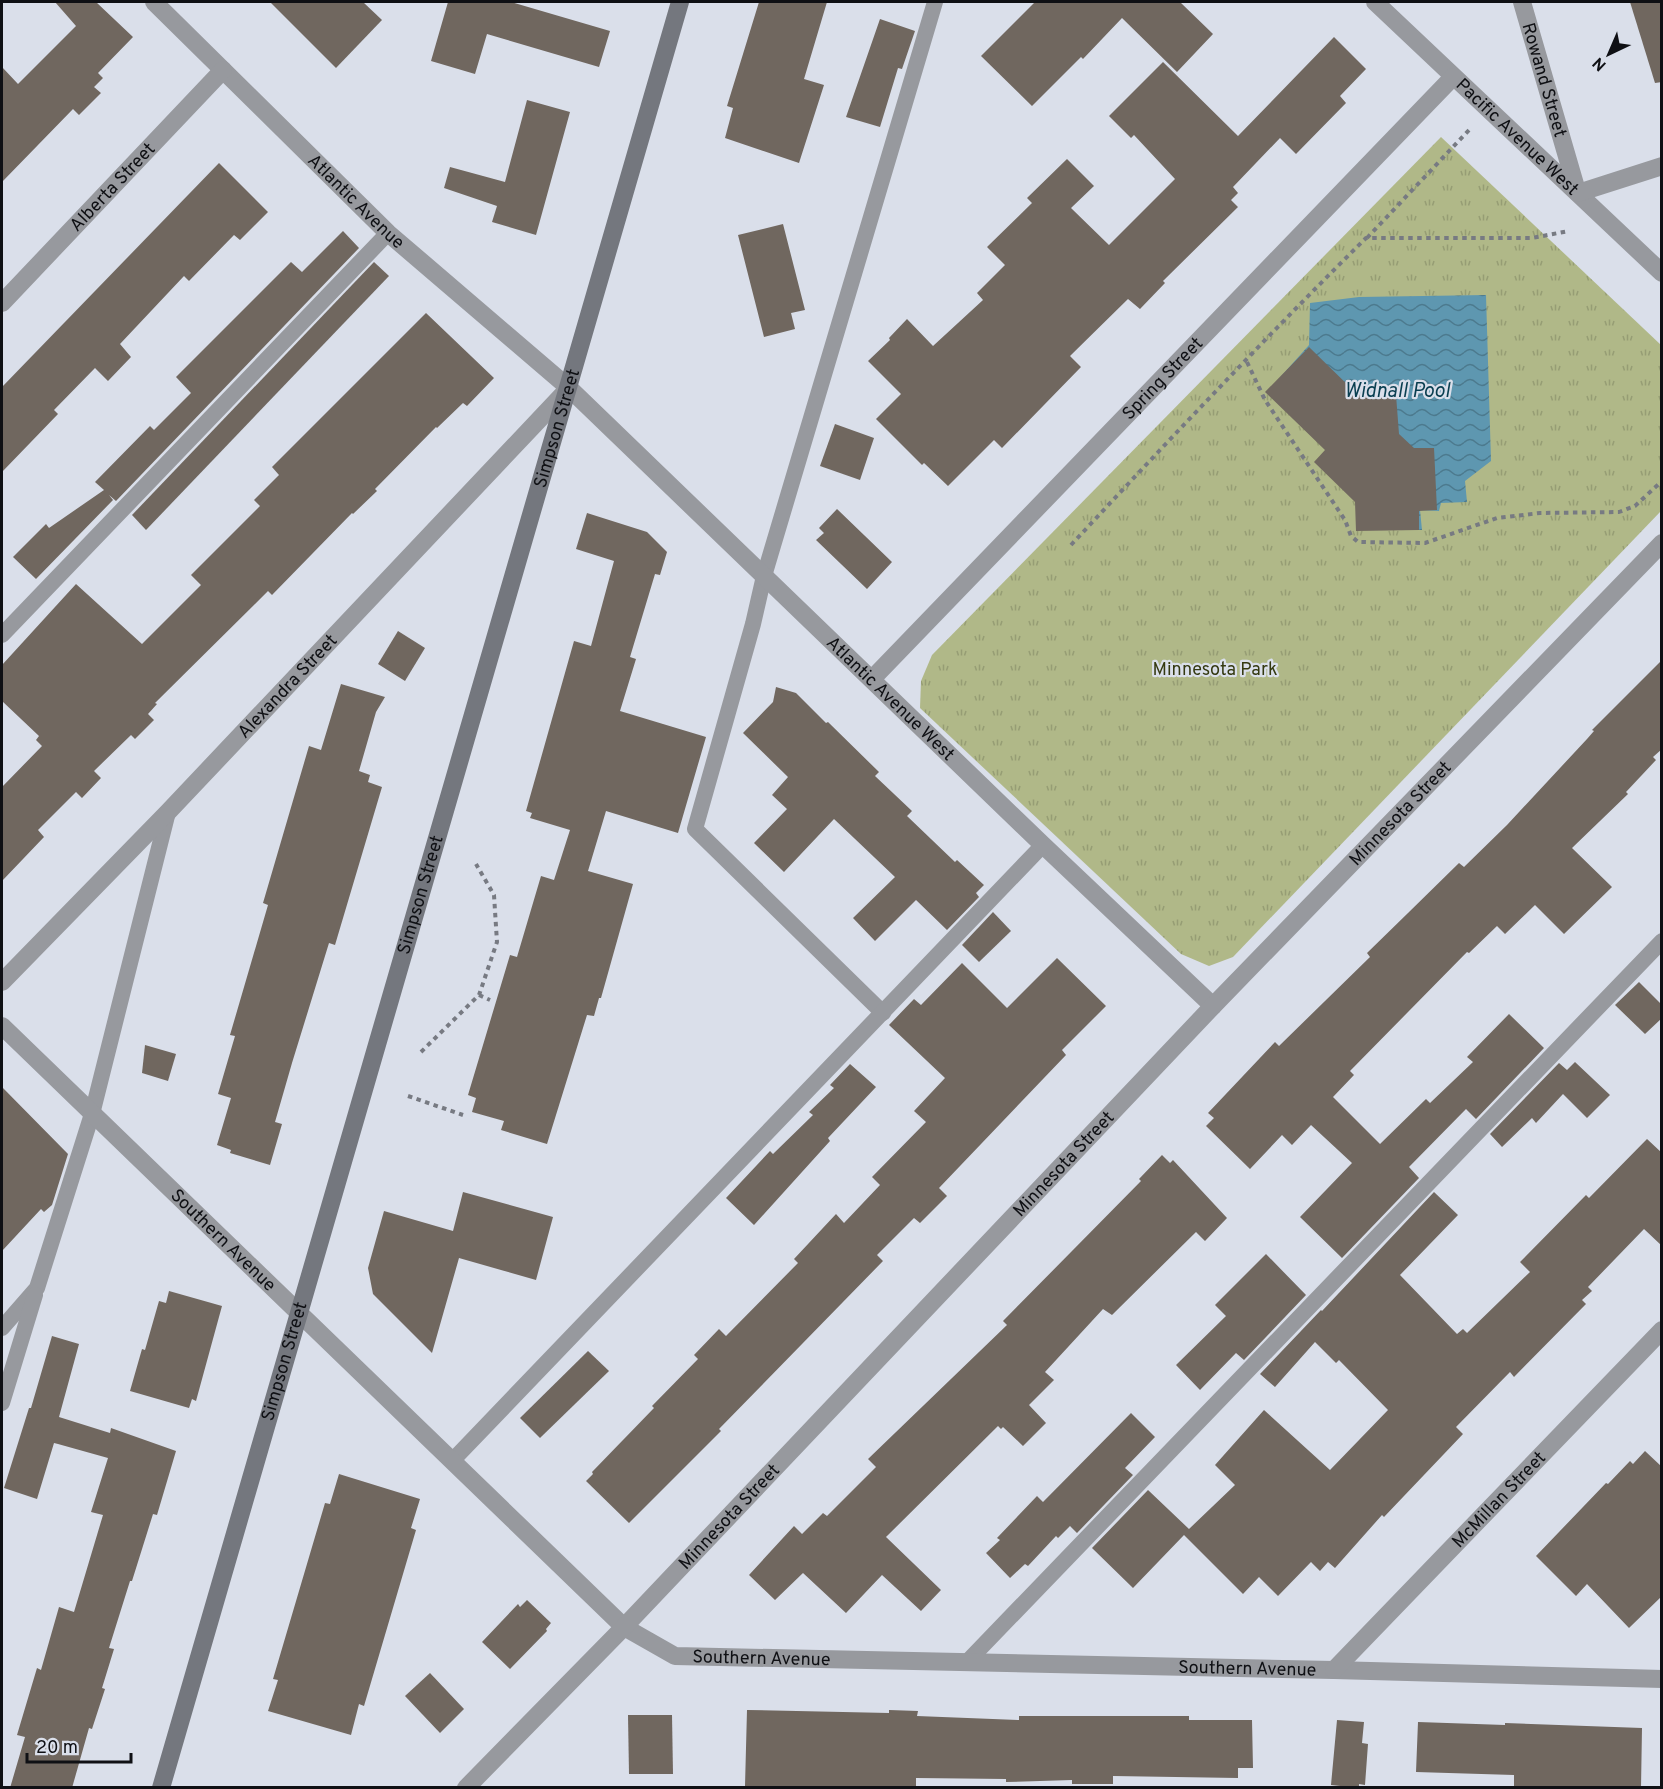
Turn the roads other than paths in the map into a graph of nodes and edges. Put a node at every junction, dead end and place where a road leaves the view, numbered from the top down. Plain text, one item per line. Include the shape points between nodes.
1 (154, 2) edge
2 (680, 2) edge
3 (935, 2) edge
4 (1375, 2) edge
5 (1522, 2) edge
6 (223, 70) junction
7 (1453, 77) junction
8 (1662, 166) edge
9 (1578, 193) junction
10 (388, 233) junction
11 (1662, 273) edge
12 (2, 303) edge
13 (569, 388) junction
14 (1662, 543) edge
15 (764, 576) junction
16 (2, 635) edge
17 (872, 679) junction
18 (168, 812) junction
19 (1043, 845) junction
20 (1662, 941) edge
21 (2, 982) edge
22 (1213, 1006) junction
23 (883, 1013) junction
24 (2, 1026) edge
25 (92, 1114) junction
26 (37, 1288) junction
27 (297, 1312) junction
28 (2, 1328) edge
29 (1662, 1330) edge
30 (2, 1403) edge
31 (453, 1460) junction
32 (624, 1627) junction
33 (968, 1662) junction
34 (1334, 1670) junction
35 (1662, 1679) edge
36 (161, 1788) edge
37 (466, 1788) edge

1 - 6 street, Atlantic Avenue
2 - 13 main road, Simpson Street
3 - 15 lane
4 - 7 street, Pacific Avenue West
5 - 9 street, Rowand Street
6 - 10 street, Atlantic Avenue
6 - 12 street, Alberta Street
7 - 9 street, Pacific Avenue West
7 - 17 street, Spring Street
8 - 9 street
9 - 11 street, Pacific Avenue West
10 - 13 street, Atlantic Avenue
10 - 16 lane
13 - 15 street, Atlantic Avenue West
13 - 18 street, Alexandra Street
13 - 27 main road, Simpson Street
14 - 22 street, Minnesota Street
15 - 17 street, Atlantic Avenue West
15 - 23 lane via 695,830
17 - 19 street, Atlantic Avenue West
18 - 21 street, Alexandra Street
18 - 25 lane
19 - 22 street, Atlantic Avenue West
19 - 23 lane
20 - 33 lane
22 - 32 street, Minnesota Street
23 - 31 lane
24 - 25 street, Southern Avenue
25 - 26 lane
25 - 27 street, Southern Avenue
26 - 28 lane
26 - 30 lane
27 - 31 street, Southern Avenue
27 - 36 main road, Simpson Street
29 - 34 street, McMillan Street
31 - 32 street, Southern Avenue
32 - 33 street, Southern Avenue via 675,1656
32 - 37 street, Minnesota Street
33 - 34 street, Southern Avenue
34 - 35 street, Southern Avenue

